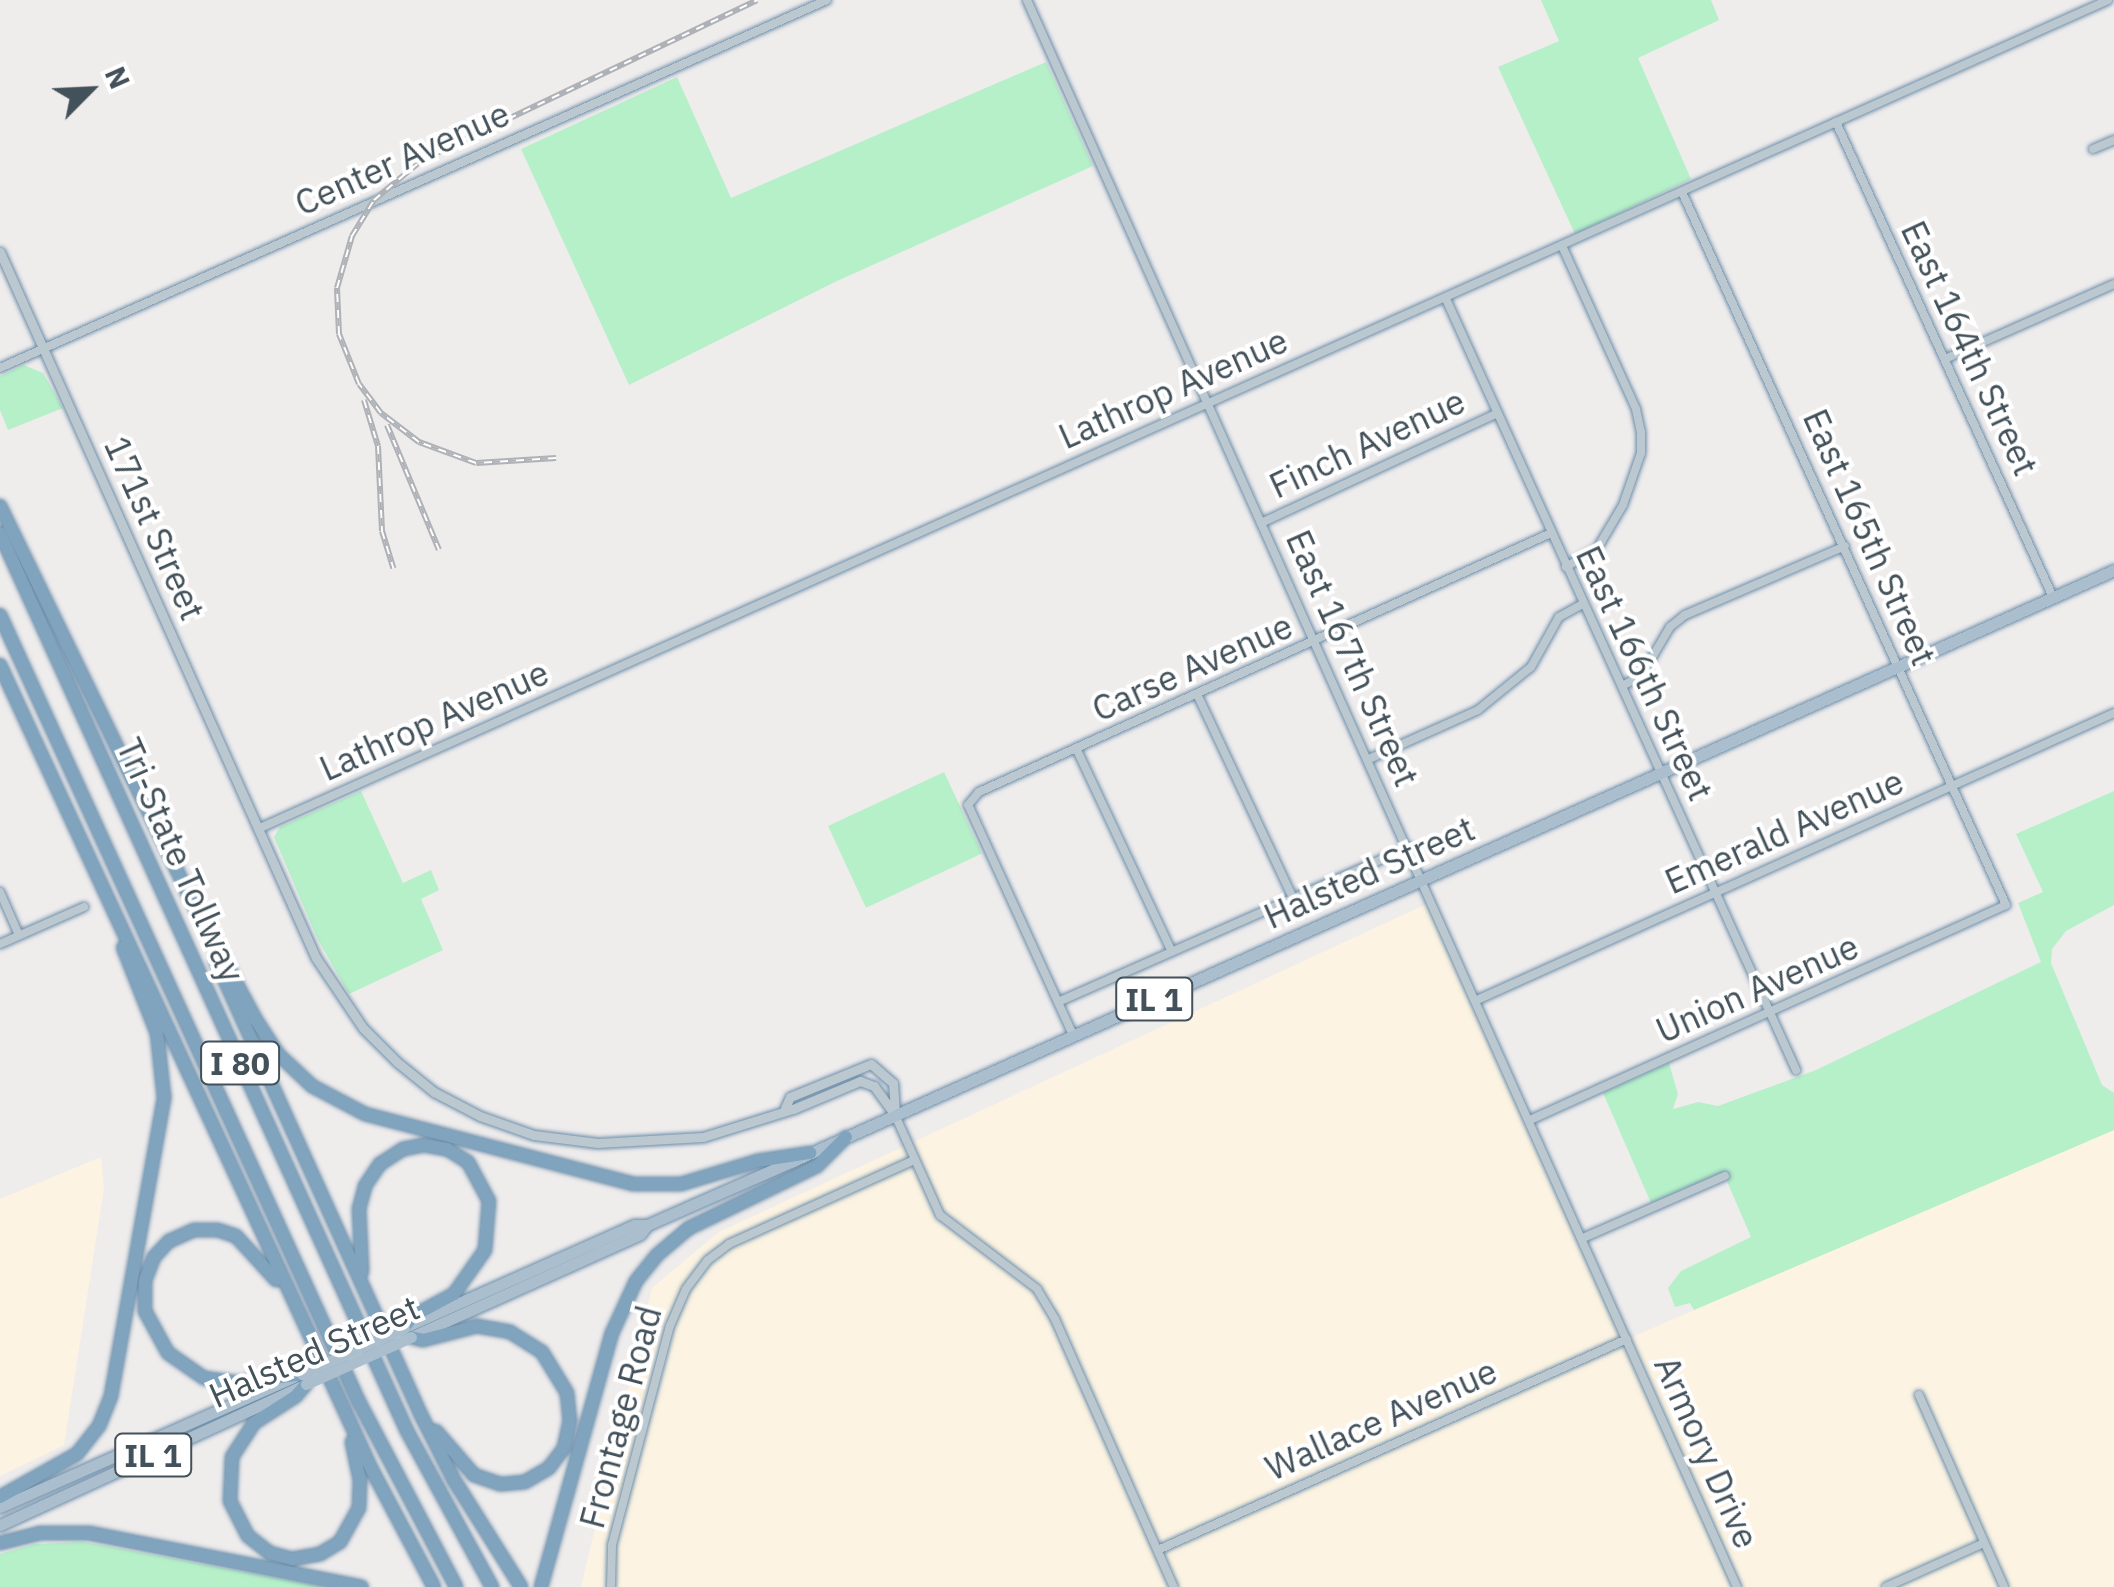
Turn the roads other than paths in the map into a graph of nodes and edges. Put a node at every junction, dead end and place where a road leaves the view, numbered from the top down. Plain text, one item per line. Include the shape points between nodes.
1 (826, 0) edge
2 (1027, 0) edge
3 (2108, 0) edge
4 (1836, 122) junction
5 (2114, 140) edge
6 (2094, 149) dead end
7 (1682, 192) junction
8 (1564, 248) junction
9 (0, 252) edge
10 (2114, 284) edge
11 (1446, 299) junction
12 (44, 348) junction
13 (1944, 359) junction
14 (0, 368) edge
15 (1207, 402) junction
16 (1496, 414) junction
17 (0, 506) edge
18 (1261, 522) junction
19 (0, 533) edge
20 (1551, 533) junction
21 (1844, 546) junction
22 (1566, 567) junction
23 (2114, 570) edge
24 (2054, 597) junction
25 (1582, 604) junction
26 (0, 615) edge
27 (1314, 642) junction
28 (0, 665) edge
29 (1899, 666) junction
30 (1622, 686) junction
31 (1197, 694) junction
32 (2114, 713) edge
33 (1076, 748) junction
34 (1369, 760) junction
35 (1662, 772) junction
36 (1952, 786) junction
37 (68, 811) junction
38 (260, 828) junction
39 (1409, 847) junction
40 (1423, 878) junction
41 (0, 892) edge
42 (1715, 892) junction
43 (190, 897) junction
44 (1293, 898) junction
45 (2006, 904) joint
46 (84, 907) dead end
47 (19, 936) junction
48 (0, 944) edge
49 (1172, 952) junction
50 (1477, 1000) junction
51 (1058, 1002) junction
52 (1770, 1014) junction
53 (1073, 1035) junction
54 (1796, 1070) dead end
55 (785, 1108) junction
56 (895, 1115) junction
57 (1530, 1120) junction
58 (846, 1137) junction
59 (810, 1153) junction
60 (914, 1160) junction
61 (1725, 1176) dead end
62 (1583, 1238) junction
63 (374, 1313) junction
64 (407, 1332) junction
65 (311, 1337) junction
66 (1627, 1339) junction
67 (304, 1379) junction
68 (1919, 1395) dead end
69 (412, 1396) junction
70 (338, 1397) junction
71 (0, 1497) edge
72 (0, 1507) edge
73 (0, 1526) edge
74 (0, 1543) edge
75 (1984, 1543) junction
76 (1158, 1550) junction
77 (362, 1587) edge
78 (434, 1587) edge
79 (456, 1587) edge
80 (492, 1587) edge
81 (521, 1587) edge
82 (541, 1587) edge
83 (611, 1587) edge
84 (1174, 1587) edge
85 (1737, 1587) edge
86 (1886, 1587) edge
87 (2004, 1587) edge

1 - 12 street, Center Avenue
2 - 15 street, East 167th Street
3 - 4 street, Lathrop Avenue
4 - 7 street, Lathrop Avenue
4 - 13 street, East 164th Street
5 - 6 street
7 - 8 street, Lathrop Avenue
7 - 21 street, East 165th Street
8 - 11 street, Lathrop Avenue
8 - 22 street via 1641,432 1624,505 1598,549
9 - 12 street, 171st Street
10 - 13 street
11 - 15 street, Lathrop Avenue
11 - 16 street, East 166th Street
12 - 14 street, Center Avenue
12 - 38 street, 171st Street
13 - 24 street, East 164th Street
15 - 18 street, East 167th Street
15 - 38 street, Lathrop Avenue
16 - 18 street, Finch Avenue
16 - 20 street, East 166th Street
17 - 43 highway
18 - 27 street, East 167th Street
19 - 80 highway, Tri-State Tollway / I 80 via 407,1432
20 - 22 street, East 166th Street
20 - 27 street, Carse Avenue
21 - 29 street, East 165th Street
21 - 30 street via 1685,616 1670,628 1644,672
22 - 25 street, East 166th Street
23 - 24 main road, Halsted Street / IL 1
24 - 29 main road, Halsted Street / IL 1
25 - 30 street, East 166th Street
25 - 34 street via 1559,617 1531,667 1478,710
26 - 79 highway, Tri-State Tollway / I 80 via 373,1432
27 - 31 street, Carse Avenue
27 - 34 street, East 167th Street
28 - 37 highway
29 - 35 main road, Halsted Street / IL 1
29 - 36 street, East 165th Street
30 - 35 street, East 166th Street
31 - 33 street, Carse Avenue
31 - 44 street
32 - 36 street, Emerald Avenue
33 - 49 street
33 - 51 street, Carse Avenue via 979,792 968,805
34 - 39 street, East 167th Street
35 - 40 main road, Halsted Street / IL 1
35 - 42 street, East 166th Street
36 - 42 street, Emerald Avenue
36 - 45 street, East 165th Street
37 - 65 highway
37 - 71 highway via 154,1022 163,1106 109,1404 77,1454
38 - 55 street, 171st Street via 332,986 363,1028 434,1092 534,1135 585,1141 686,1140
39 - 40 street, East 167th Street
39 - 44 street
40 - 50 street, East 167th Street
40 - 53 main road, Halsted Street / IL 1
41 - 47 street
42 - 50 street, Emerald Avenue
42 - 52 street, East 166th Street
43 - 59 highway via 278,1054 312,1086 355,1110 633,1184 681,1184
43 - 63 highway
44 - 49 street
45 - 52 street, Union Avenue
46 - 47 street
47 - 48 street
49 - 51 street
50 - 57 street, East 167th Street
51 - 53 street
52 - 54 street, East 166th Street
52 - 57 street, Union Avenue
53 - 56 main road, Halsted Street / IL 1
55 - 56 street via 866,1081
55 - 56 street via 790,1097 871,1064 893,1084
56 - 58 main road, Halsted Street / IL 1
56 - 60 street
57 - 62 street, East 167th Street
58 - 59 main road, Halsted Street / IL 1
58 - 82 highway via 816,1166 689,1228 636,1281 612,1332
59 - 64 main road, Halsted Street / IL 1 via 634,1225
60 - 76 street via 945,1220 1037,1289
60 - 83 street, Frontage Road via 728,1244 686,1288 612,1545
61 - 62 street
62 - 66 street, East 167th Street
63 - 64 highway via 357,1236 365,1186 380,1164 404,1149 454,1152 486,1192 489,1241 460,1287 413,1316
63 - 69 highway
64 - 67 main road, Halsted Street / IL 1, bridge
64 - 69 highway via 423,1340 477,1326 530,1342 563,1383 567,1440 555,1462 534,1478 490,1482 458,1461
65 - 67 highway via 264,1262 229,1233 182,1233 148,1268 150,1326 186,1368 229,1382
65 - 70 highway
66 - 76 street, Wallace Avenue
66 - 85 street, Armory Drive
67 - 70 highway via 248,1430 229,1466 233,1512 270,1553 292,1559 320,1554 354,1524 359,1470
67 - 72 main road, Halsted Street / IL 1
67 - 73 main road, Halsted Street / IL 1
68 - 75 street
69 - 81 highway via 454,1480
70 - 78 highway
74 - 77 highway via 78,1532
75 - 86 street
75 - 87 street
76 - 84 street

